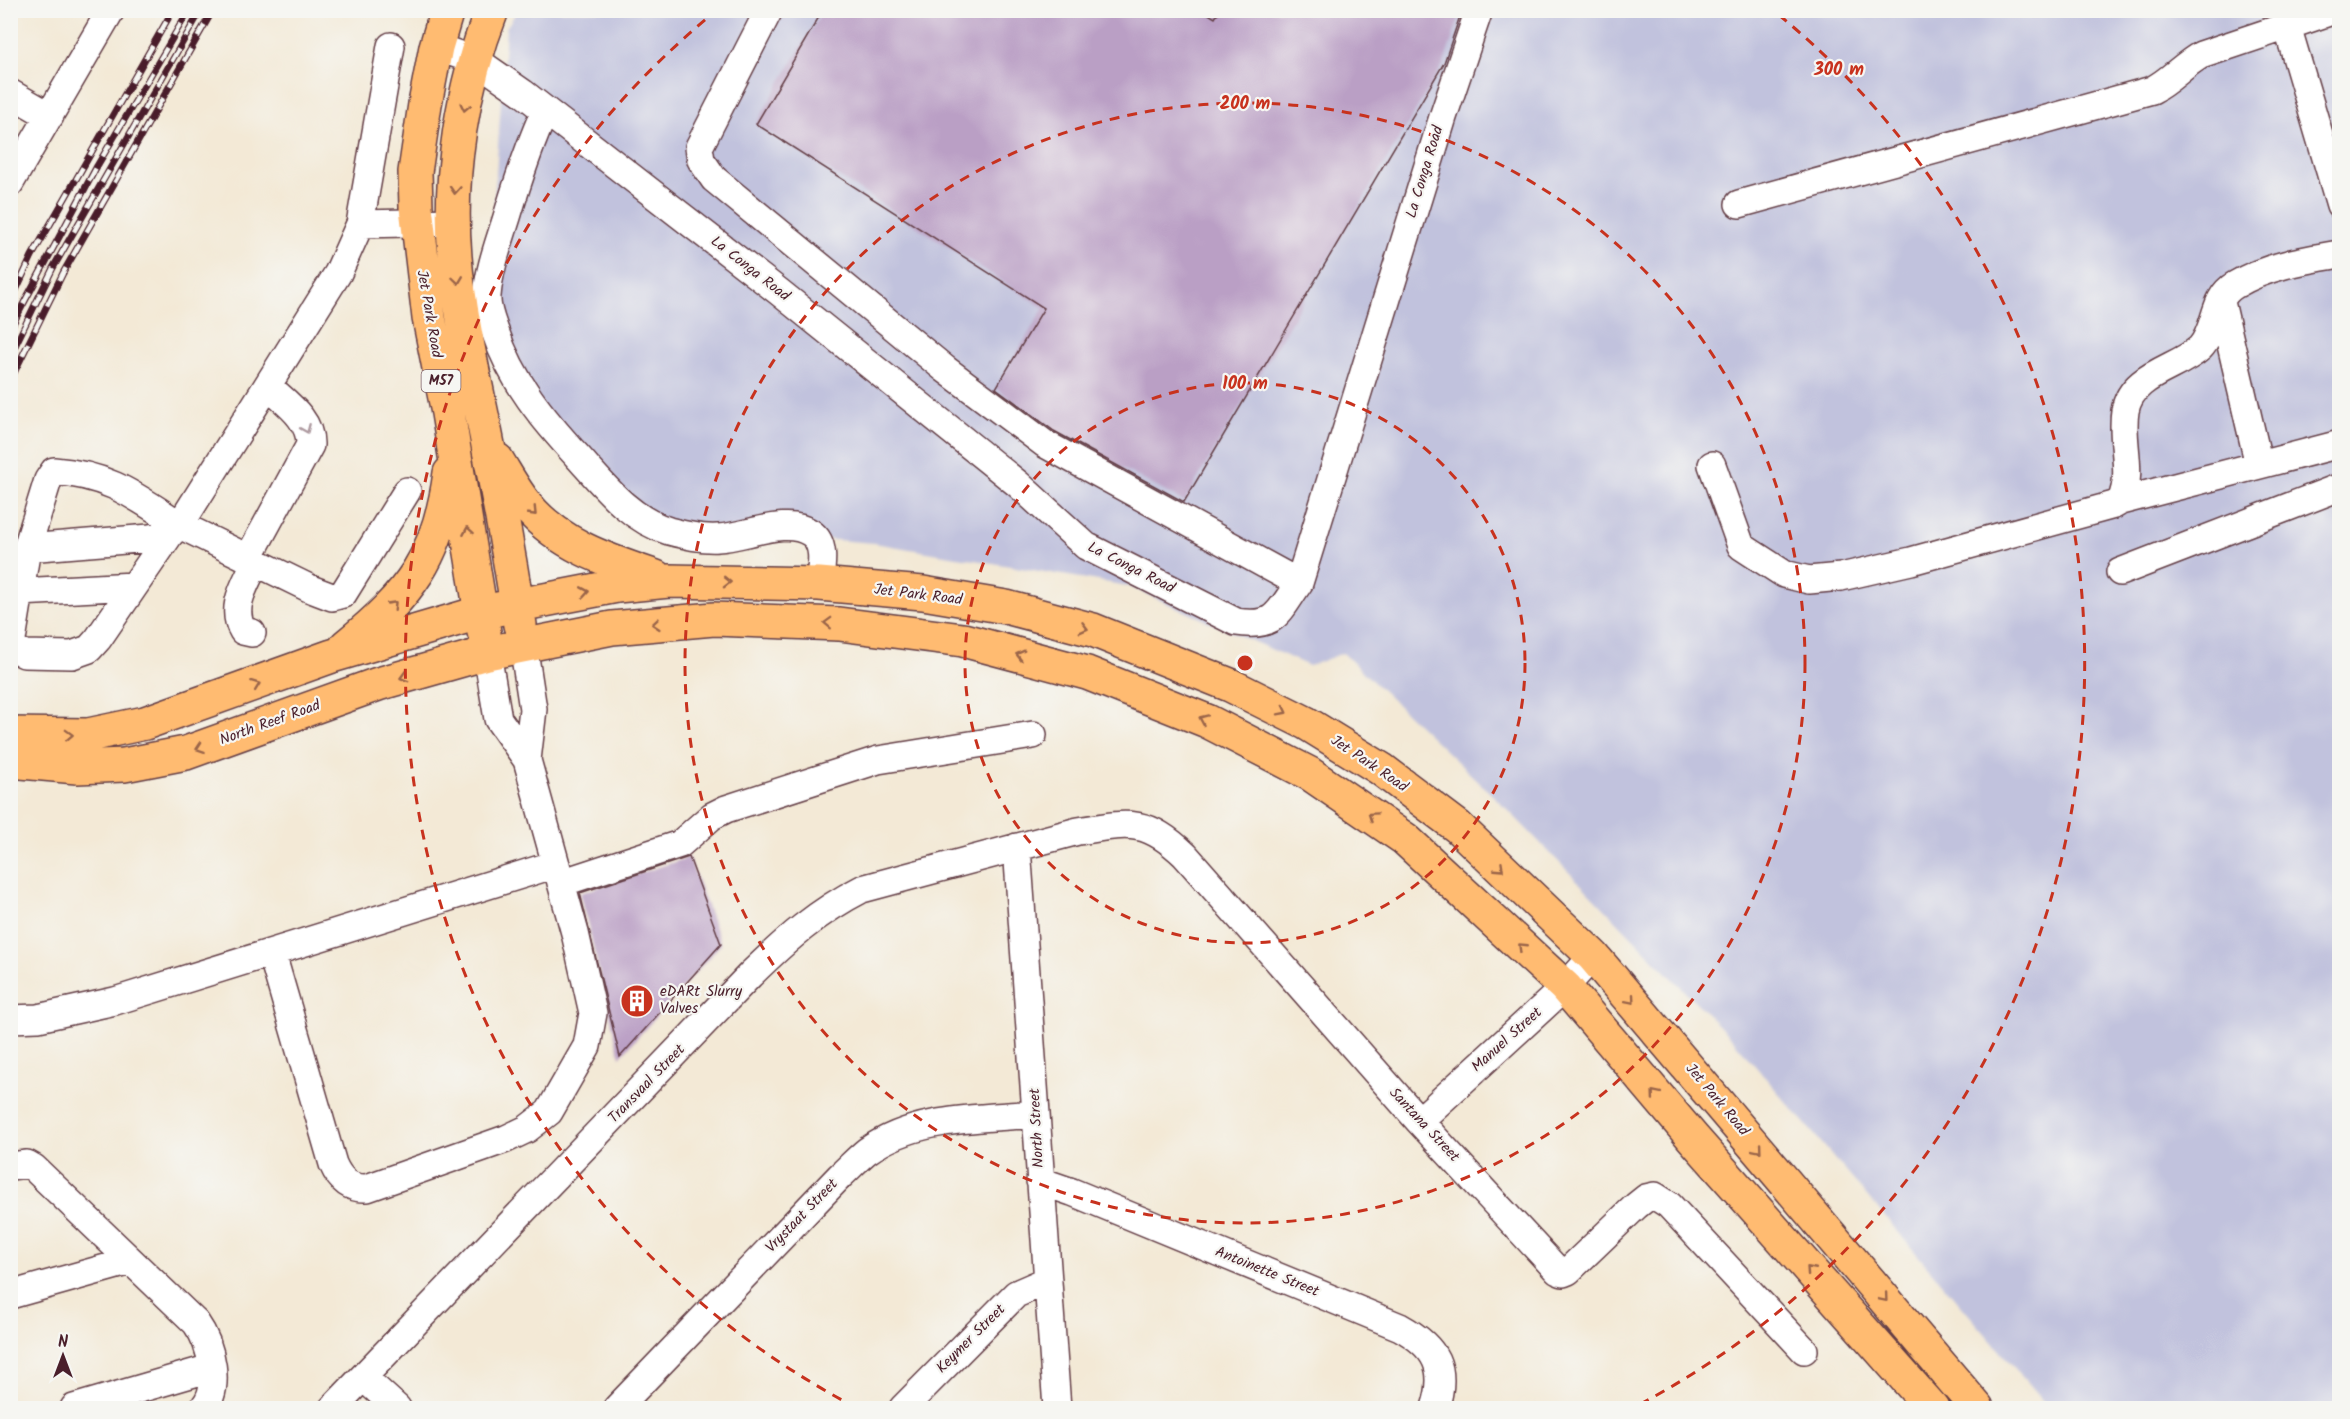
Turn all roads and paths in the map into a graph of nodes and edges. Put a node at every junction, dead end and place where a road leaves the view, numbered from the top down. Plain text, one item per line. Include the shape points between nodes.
1 (111, 10) edge
2 (447, 10) edge
3 (492, 10) edge
4 (769, 10) edge
5 (1479, 10) edge
6 (2335, 10) edge
7 (2340, 18) edge
8 (2287, 26) junction
9 (391, 46) dead end
10 (436, 46) junction
11 (477, 61) junction
12 (10, 93) edge
13 (545, 111) junction
14 (50, 116) junction
15 (10, 183) edge
16 (1739, 204) dead end
17 (2340, 205) edge
18 (454, 222) junction
19 (360, 224) junction
20 (417, 224) junction
21 (2340, 254) edge
22 (2220, 300) junction
23 (268, 386) junction
24 (2340, 444) edge
25 (488, 446) junction
26 (453, 450) junction
27 (1713, 465) dead end
28 (2259, 465) junction
29 (2340, 487) edge
30 (407, 491) dead end
31 (2121, 501) junction
32 (175, 529) junction
33 (27, 548) junction
34 (253, 559) junction
35 (2120, 572) dead end
36 (669, 581) junction
37 (1299, 583) junction
38 (819, 584) junction
39 (134, 586) junction
40 (19, 592) junction
41 (517, 604) junction
42 (482, 612) junction
43 (252, 633) dead end
44 (524, 644) junction
45 (487, 653) junction
46 (332, 656) junction
47 (10, 734) edge
48 (1033, 735) dead end
49 (527, 760) junction
50 (10, 761) edge
51 (1017, 847) junction
52 (559, 873) junction
53 (272, 954) junction
54 (1593, 956) junction
55 (1565, 987) junction
56 (10, 1019) edge
57 (1036, 1114) junction
58 (1419, 1121) junction
59 (10, 1166) edge
60 (1040, 1181) junction
61 (131, 1261) junction
62 (1046, 1281) junction
63 (10, 1295) edge
64 (1804, 1350) dead end
65 (211, 1368) junction
66 (363, 1377) junction
67 (74, 1408) edge
68 (203, 1408) edge
69 (333, 1408) edge
70 (397, 1408) edge
71 (617, 1408) edge
72 (903, 1408) edge
73 (1057, 1408) edge
74 (1435, 1408) edge
75 (1932, 1408) edge
76 (1977, 1408) edge

1 - 14 street
2 - 10 main road, Jet Park Road / M57
3 - 11 main road, M57
4 - 37 street via 699,147 701,160 714,179 945,369 1045,444
5 - 37 street, La Conga Road via 1428,162
6 - 7 street
6 - 8 street
8 - 16 street via 2201,55 2152,90
8 - 17 street
9 - 19 street
10 - 11 street, La Conga Road
10 - 20 main road, Jet Park Road / M57 via 415,172
11 - 13 street, La Conga Road
11 -> 18 main road, M57 via 460,130
12 - 14 street
13 - 37 street, La Conga Road via 778,291 1008,476 1086,546 1247,624 1258,625 1275,617
13 - 38 street via 527,148 486,298 501,348 516,380 546,422 625,507 644,521 703,538 788,527 810,532 821,549
14 - 15 street
18 - 20 street
18 -> 25 main road, M57 via 467,340
19 - 20 street
19 - 23 street via 338,273
20 - 26 main road, Jet Park Road / M57
21 - 22 street via 2261,272 2234,285
22 - 28 street
22 - 31 street via 2202,346 2148,378 2137,388 2125,410 2128,479
23 - 32 street
23 -> 34 street via 301,418 310,434 310,445
24 - 28 street
25 -> 36 main road via 528,507 564,538 593,555
25 - 41 main road, M57
42 -> 26 main road, Jet Park Road / M57
46 -> 26 main road via 383,616 418,573 437,531
27 - 31 street via 1741,546 1784,574 1809,580 1911,561
28 - 31 street
29 - 35 street
30 - 34 street via 343,594 332,597 311,589
32 - 33 street
32 - 33 street via 117,485 54,471
32 - 34 street
32 - 39 street
33 - 40 street
34 - 43 street via 236,605 237,622 243,631
36 -> 38 main road, Jet Park Road
41 -> 36 main road, Jet Park Road
38 -> 54 main road, Jet Park Road via 923,593 1006,607 1093,630 1230,685 1306,723 1382,769 1458,827
39 - 40 street
39 - 40 street via 89,649 72,655 24,654 11,646
41 - 42 main road
41 - 44 main road, M57
42 - 45 main road, Jet Park Road / M57
42 - 46 main road
44 - 45 main road, North Reef Road
44 - 49 street via 533,709
55 -> 44 main road via 1405,839 1310,774 1207,721 1087,673 963,640 839,624 714,619 612,628
45 - 49 street via 498,719
45 -> 50 main road, North Reef Road via 378,684 186,753 124,765 77,767
47 -> 46 main road via 88,735 145,723
48 - 52 street via 878,760 726,809 680,844
49 - 52 street
51 - 57 street, North Street
51 - 58 street, Santana Street via 1111,826 1137,825 1167,838
51 - 66 street, Transvaal Street via 862,889 807,921 750,975
52 - 53 street
52 - 53 street via 593,1013 587,1046 559,1097 549,1112 526,1129 367,1188 347,1183 333,1164
53 - 56 street via 115,1001 38,1018
54 - 55 street, Manuel Street
54 -> 76 main road, Jet Park Road
55 - 58 street, Manuel Street
75 -> 55 main road
57 - 60 street, North Street
57 - 71 street, Vrystaat Street via 937,1122 909,1130 867,1151
58 - 64 street, Santana Street via 1558,1271 1568,1271 1636,1206 1655,1196 1669,1205
59 - 61 street via 27,1164 34,1168
60 - 62 street, North Street
60 - 74 street, Antoinette Street via 1420,1338 1435,1357 1439,1373
61 - 63 street
61 - 65 street via 203,1332
62 - 72 street, Keymer Street via 1016,1294
62 - 73 street, North Street
65 - 67 street
65 - 68 street via 213,1389
66 - 69 street, Transvaal Street
66 - 70 street

